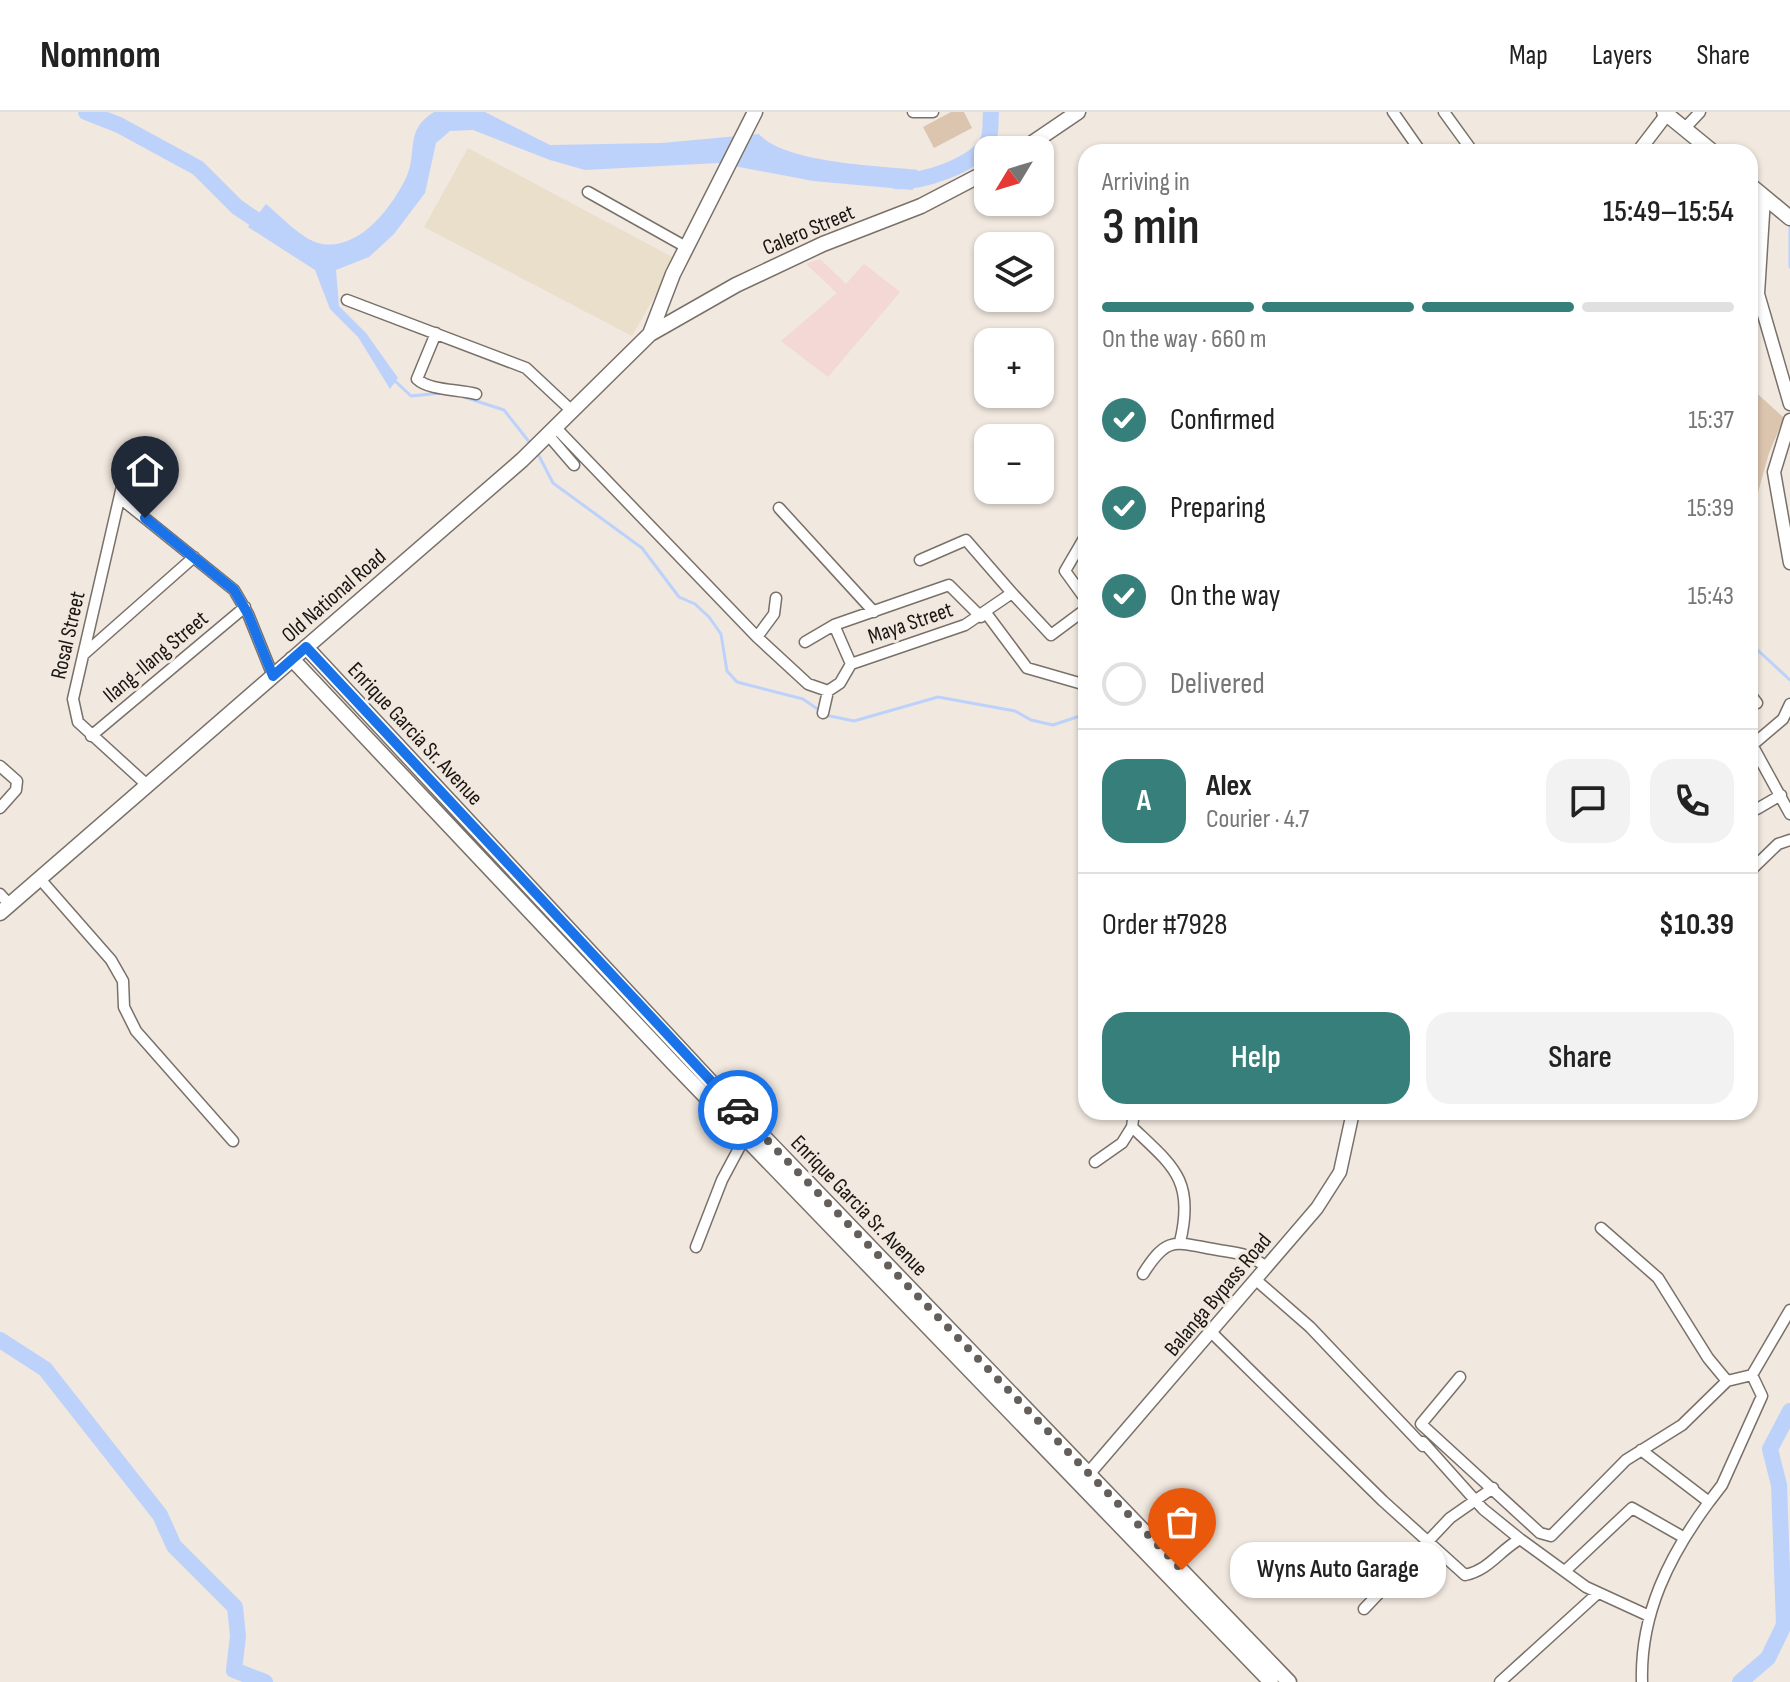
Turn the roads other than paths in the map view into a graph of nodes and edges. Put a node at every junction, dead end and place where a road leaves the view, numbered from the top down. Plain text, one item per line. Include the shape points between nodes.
1 (913, 112) edge
2 (933, 112) edge
3 (1078, 112) edge
4 (1393, 112) edge
5 (1444, 112) edge
6 (1700, 112) edge
7 (1666, 113) edge
8 (752, 118) edge
9 (1685, 128) junction
10 (1043, 136) edge
11 (1415, 144) edge
12 (1467, 144) edge
13 (1644, 144) edge
14 (1704, 144) edge
15 (974, 178) edge
16 (588, 192) dead end
17 (1758, 192) edge
18 (1764, 198) junction
19 (1788, 217) edge
20 (686, 247) junction
21 (1758, 256) edge
22 (347, 300) dead end
23 (1758, 307) edge
24 (436, 333) junction
25 (650, 334) junction
26 (476, 394) dead end
27 (1790, 404) edge
28 (573, 412) junction
29 (1790, 420) edge
30 (544, 440) junction
31 (574, 465) dead end
32 (126, 469) dead end
33 (120, 498) junction
34 (779, 508) dead end
35 (1078, 549) edge
36 (194, 557) junction
37 (920, 560) dead end
38 (1790, 563) edge
39 (1078, 589) edge
40 (1012, 593) junction
41 (776, 598) dead end
42 (245, 607) junction
43 (874, 612) junction
44 (984, 615) junction
45 (1078, 615) edge
46 (834, 625) junction
47 (757, 637) junction
48 (805, 642) dead end
49 (306, 647) junction
50 (83, 655) junction
51 (292, 659) junction
52 (851, 664) junction
53 (273, 676) junction
54 (1078, 683) edge
55 (828, 691) junction
56 (1790, 704) edge
57 (823, 713) dead end
58 (91, 736) junction
59 (1758, 739) edge
60 (1758, 756) edge
61 (0, 766) edge
62 (146, 784) junction
63 (1781, 795) junction
64 (0, 808) edge
65 (1758, 808) edge
66 (1790, 814) edge
67 (1790, 840) edge
68 (1758, 863) edge
69 (40, 879) junction
70 (3, 904) edge
71 (708, 1088) junction
72 (1133, 1120) edge
73 (1351, 1120) edge
74 (1132, 1127) junction
75 (745, 1137) junction
76 (233, 1141) dead end
77 (1095, 1162) dead end
78 (1601, 1228) dead end
79 (1180, 1242) junction
80 (696, 1247) dead end
81 (1267, 1267) junction
82 (1143, 1274) dead end
83 (1256, 1280) junction
84 (1790, 1310) edge
85 (1211, 1332) junction
86 (1752, 1375) junction
87 (1460, 1377) dead end
88 (1727, 1381) junction
89 (1421, 1424) junction
90 (1423, 1446) junction
91 (1641, 1450) junction
92 (1084, 1479) junction
93 (1493, 1488) junction
94 (1475, 1499) junction
95 (1709, 1502) junction
96 (1683, 1537) junction
97 (1520, 1539) junction
98 (1429, 1544) junction
99 (1565, 1571) junction
100 (1598, 1593) junction
101 (1364, 1609) dead end
102 (1647, 1615) junction
103 (1271, 1682) edge
104 (1289, 1682) edge
105 (1500, 1682) edge
106 (1642, 1682) edge

1 - 2 street
3 - 10 main road
4 - 11 street
5 - 12 street
6 - 9 street
7 - 9 main road
7 - 13 street
8 - 20 main road
9 - 14 main road
15 - 25 main road, Calero Street via 736,285
16 - 20 street
17 - 18 main road
18 - 19 main road
18 - 21 street
20 - 25 main road
22 - 24 street
23 - 27 street
24 - 26 street via 417,379 431,387
24 - 28 street via 526,368
25 - 28 main road, Old National Road
28 - 30 main road, Old National Road
29 - 38 street via 1774,472
30 - 31 street
30 - 47 street
30 - 49 main road, Old National Road
32 - 33 street, Rosal Street
33 - 36 street
33 - 50 street, Rosal Street
34 - 43 street
35 - 39 street via 1065,571
36 - 42 street via 228,582
36 - 50 street
37 - 40 street via 966,540
40 - 44 street, Maya Street
40 - 45 street via 1051,635
41 - 47 street via 774,614
42 - 53 street
42 - 58 street, Ilang-Ilang Street
43 - 44 street via 949,585
43 - 46 street
44 - 52 street, Maya Street
44 - 54 street via 1027,668
46 - 48 street
46 - 52 street
47 - 55 street via 808,684
49 - 51 main road, Old National Road
49 - 71 main road, Enrique Garcia Sr. Avenue
50 - 58 street, Rosal Street via 73,699 78,722
51 - 53 main road, Old National Road
51 - 71 main road, Enrique Garcia Sr. Avenue
52 - 55 street
53 - 62 main road, Old National Road
55 - 57 street
56 - 59 street via 1783,719
58 - 62 street, Rosal Street
60 - 63 street
61 - 64 street via 17,781
62 - 69 main road, Old National Road
63 - 65 street
63 - 66 street
67 - 68 street
69 - 70 main road, Old National Road
69 - 76 street via 111,960 123,981 124,1007 136,1031
71 - 75 main road, Enrique Garcia Sr. Avenue
71 - 92 main road, Enrique Garcia Sr. Avenue
72 - 74 street
73 - 81 street, Balanga Bypass Road via 1340,1172
74 - 77 street via 1122,1143
74 - 79 street via 1175,1168 1183,1190
75 - 80 street
75 - 92 main road, Enrique Garcia Sr. Avenue
78 - 88 street via 1658,1278
79 - 81 street via 1245,1252
79 - 82 street via 1155,1256
81 - 83 street, Balanga Bypass Road
83 - 85 street, Balanga Bypass Road
83 - 90 street via 1310,1327
84 - 86 street
85 - 92 street, Balanga Bypass Road
85 - 98 street
86 - 88 street
86 - 95 street via 1762,1396 1722,1485
87 - 89 street
88 - 91 street via 1682,1425
89 - 90 street
89 - 93 street
90 - 94 street
91 - 93 street via 1551,1536 1540,1533
91 - 95 street
92 - 103 main road, Enrique Garcia Sr. Avenue
92 - 104 main road, Enrique Garcia Sr. Avenue
93 - 94 street
94 - 97 street
94 - 98 street
95 - 96 street
96 - 99 street via 1632,1508
96 - 102 street
97 - 98 street via 1480,1572 1465,1575
97 - 99 street
98 - 101 street
99 - 100 street
100 - 102 street
100 - 105 street
102 - 106 street

